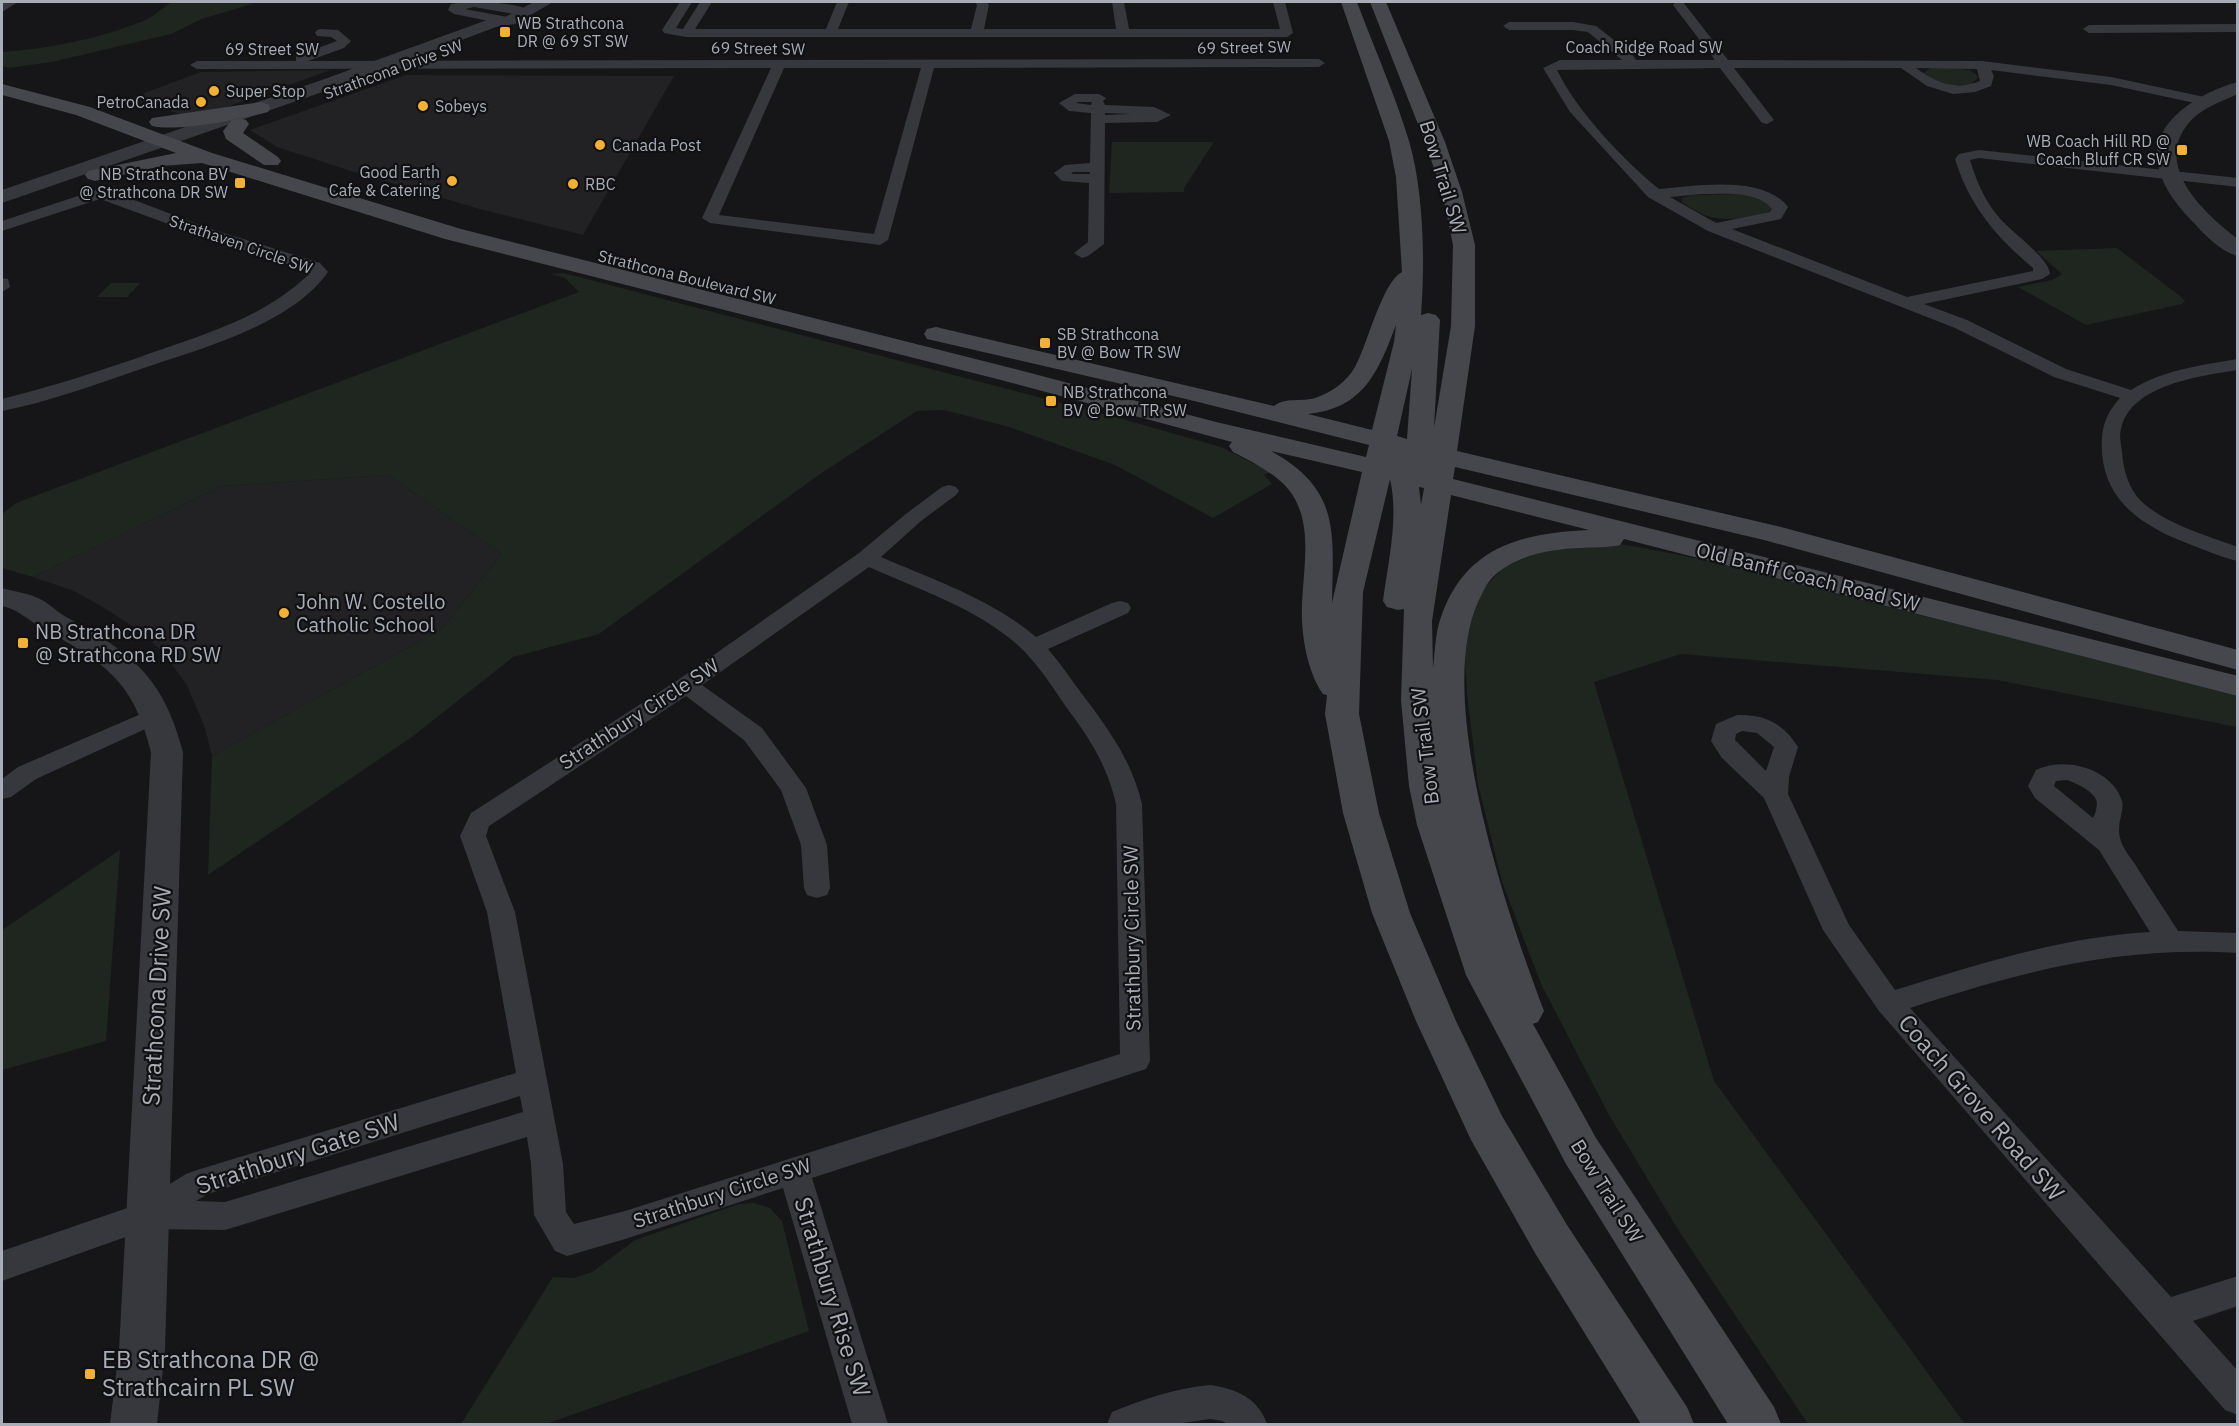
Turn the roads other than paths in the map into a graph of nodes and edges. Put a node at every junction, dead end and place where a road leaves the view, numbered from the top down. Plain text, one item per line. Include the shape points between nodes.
1 (10, 2) edge
2 (545, 2) edge
3 (686, 2) edge
4 (706, 2) edge
5 (843, 2) edge
6 (981, 2) edge
7 (1118, 2) edge
8 (1279, 2) edge
9 (1349, 2) edge
10 (1378, 2) edge
11 (1679, 5) dead end
12 (2, 7) edge
13 (526, 12) junction
14 (509, 21) junction
15 (1509, 26) dead end
16 (2089, 28) dead end
17 (2218, 28) junction
18 (2238, 28) edge
19 (831, 32) junction
20 (977, 32) junction
21 (321, 33) dead end
22 (686, 33) junction
23 (1123, 33) junction
24 (2238, 37) edge
25 (1319, 63) dead end
26 (413, 64) junction
27 (1632, 64) junction
28 (1904, 64) junction
29 (197, 65) dead end
30 (292, 65) junction
31 (928, 65) junction
32 (1722, 65) junction
33 (1982, 65) junction
34 (379, 66) junction
35 (778, 66) junction
36 (2, 78) edge
37 (2238, 87) edge
38 (2, 90) edge
39 (1099, 92) junction
40 (2204, 102) junction
41 (261, 108) junction
42 (1767, 120) dead end
43 (112, 121) junction
44 (239, 124) junction
45 (183, 139) junction
46 (271, 161) junction
47 (98, 168) junction
48 (2170, 176) junction
49 (2238, 183) edge
50 (1653, 194) junction
51 (2, 197) edge
52 (2, 208) edge
53 (2, 226) edge
54 (1714, 228) junction
55 (2238, 250) edge
56 (1082, 253) dead end
57 (1413, 264) junction
58 (1908, 302) junction
59 (2238, 364) edge
60 (1010, 375) junction
61 (2132, 396) junction
62 (2, 405) edge
63 (1263, 411) junction
64 (1449, 412) junction
65 (1211, 429) junction
66 (1411, 461) junction
67 (1569, 484) junction
68 (949, 492) dead end
69 (1698, 549) junction
70 (2238, 555) edge
71 (867, 558) junction
72 (2, 597) edge
73 (1120, 608) dead end
74 (2, 616) edge
75 (49, 620) junction
76 (1033, 647) junction
77 (2238, 660) edge
78 (686, 685) junction
79 (2238, 686) edge
80 (1342, 714) junction
81 (157, 715) junction
82 (2, 791) edge
83 (1775, 794) dead end
84 (2108, 843) dead end
85 (817, 888) dead end
86 (2238, 942) edge
87 (2171, 943) junction
88 (1889, 1003) junction
89 (532, 1080) junction
90 (539, 1120) junction
91 (1581, 1151) junction
92 (794, 1170) junction
93 (147, 1215) junction
94 (2, 1266) edge
95 (2238, 1290) edge
96 (2165, 1316) junction
97 (2238, 1398) edge
98 (134, 1425) edge
99 (870, 1425) edge
100 (1125, 1425) edge
101 (1250, 1425) edge
102 (1669, 1425) edge
103 (1756, 1425) edge

1 - 12 street
2 - 13 street, Strathcona Drive SW
3 - 22 street via 668,30
4 - 22 street
5 - 19 street
6 - 20 street
7 - 23 street
8 - 23 street via 1287,33
9 - 57 main road, Bow Trail SW via 1399,141
10 - 64 main road, Bow Trail SW via 1435,142 1464,245 1463,326
11 - 32 street
13 - 14 street, Strathcona Drive SW
13 - 14 street via 474,3 454,7
14 - 26 street, Strathcona Drive SW via 506,27
14 - 34 street, Strathcona Drive SW via 493,23
15 - 27 street via 1587,28
16 - 17 street
17 - 18 street
17 - 24 street
19 - 20 street
19 - 22 street
20 - 23 street
21 - 30 street via 334,33 345,40
25 - 39 street, 69 Street SW
26 - 34 street, 69 Street SW
26 - 35 street, 69 Street SW
26 - 44 street, Strathcona Drive SW
27 - 32 street, Coach Ridge Road SW
27 - 50 street, Coach Ridge Road SW via 1560,64 1550,68 1570,103
28 - 32 street, Coach Ridge Road SW
28 - 33 street, Coach Ridge Road SW
28 - 33 street via 1932,85 1965,89 1986,83
29 - 30 street, 69 Street SW
30 - 34 street, 69 Street SW
31 - 35 street, 69 Street SW
31 - 35 street via 880,240 710,218
31 - 39 street, 69 Street SW
32 - 42 street
33 - 40 street, Coach Ridge Road SW via 2098,78
34 - 41 street, Strathcona Drive SW
36 - 45 main road, Strathcona Boulevard SW via 87,97
37 - 40 street
38 - 43 main road, Strathcona Boulevard SW
39 - 56 street via 1096,244
40 - 48 street via 2181,117 2166,142
41 - 45 street, Strathcona Drive SW
41 - 45 main road via 196,119
43 - 45 main road, Strathcona Boulevard SW
43 - 47 main road via 127,144
44 - 45 street, Strathcona Drive SW
44 - 46 main road via 233,135
45 - 46 main road, Strathcona Boulevard SW
45 - 47 street, Strathcona Drive SW
45 - 47 main road via 168,159
45 - 60 main road, Strathcona Boulevard SW via 453,234
46 - 63 main road, Strathcona Boulevard SW via 388,199 591,254
47 - 51 street, Strathcona Drive SW
47 - 52 street, Strathcona Drive SW
48 - 49 street
48 - 55 street via 2197,215
48 - 58 street via 1979,154 1964,157 1969,185 1979,203 2010,240 2041,267 2042,274
50 - 54 street, Coach Ridge Road SW
50 - 54 street via 1740,190 1768,197 1780,207 1775,216
53 - 62 street, Strathaven Circle SW via 99,194 314,266 320,272 283,303 248,322 81,384
54 - 58 street, Coach Ridge Road SW
57 - 63 main road via 1367,368 1351,389 1321,405
57 - 66 main road, Bow Trail SW via 1406,342
57 - 66 main road via 1426,298 1428,320
58 - 61 street, Coach Ridge Road SW via 2039,364
59 - 61 street via 2187,374
60 - 65 main road, Strathcona Boulevard SW
60 - 66 main road
61 - 70 street via 2122,406 2111,430 2112,456 2126,495 2156,521
63 - 66 main road, Strathcona Boulevard SW
64 - 66 main road, Bow Trail SW
64 - 67 main road via 1469,439 1499,457
65 - 66 main road, Strathcona Boulevard SW
65 - 80 main road via 1287,474 1303,489 1312,507 1319,546 1319,637
66 - 67 main road, Old Banff Coach Road SW
66 - 69 main road, Old Banff Coach Road SW
66 - 77 main road via 2069,624
66 - 80 main road, Bow Trail SW via 1348,592
66 - 91 main road, Bow Trail SW via 1417,700 1426,786 1452,878 1486,975
67 - 77 main road, Old Banff Coach Road SW via 1771,533
68 - 71 street
69 - 79 main road, Old Banff Coach Road SW
69 - 91 main road via 1587,538 1531,547 1488,564 1457,610 1448,692 1459,786 1490,912 1518,995
71 - 76 street, Strathbury Circle SW via 985,612
71 - 78 street, Strathbury Circle SW
72 - 75 street, Strathcona Drive SW via 31,605
73 - 76 street
74 - 75 street, Strathcona Drive SW
75 - 81 street, Strathcona Drive SW via 111,656 138,683
76 - 92 street, Strathbury Circle SW via 1111,749 1126,786 1135,1061
78 - 85 street via 753,734 793,788 814,845
78 - 89 street, Strathbury Circle SW via 483,814 475,825 473,836 501,912
80 - 102 main road, Bow Trail SW via 1374,859 1391,913 1436,1021 1486,1127 1551,1239
81 - 82 street via 27,773
81 - 93 street, Strathcona Drive SW via 168,768
83 - 88 street via 1837,930
84 - 87 street
86 - 87 street, Coach Grove Road SW
87 - 88 street, Coach Grove Road SW via 2089,949 2049,957
88 - 96 street, Coach Grove Road SW
89 - 90 street, Strathbury Circle SW
89 - 93 street, Strathbury Gate SW via 197,1184
90 - 92 street, Strathbury Circle SW via 550,1215 567,1241
90 - 93 street, Strathbury Gate SW via 225,1216
91 - 103 main road, Bow Trail SW
92 - 99 street, Strathbury Rise SW
93 - 94 street
93 - 98 street, Strathcona Drive SW via 142,1350
95 - 96 street
96 - 97 street, Coach Grove Road SW
100 - 101 street via 1181,1405 1221,1402 1246,1417

